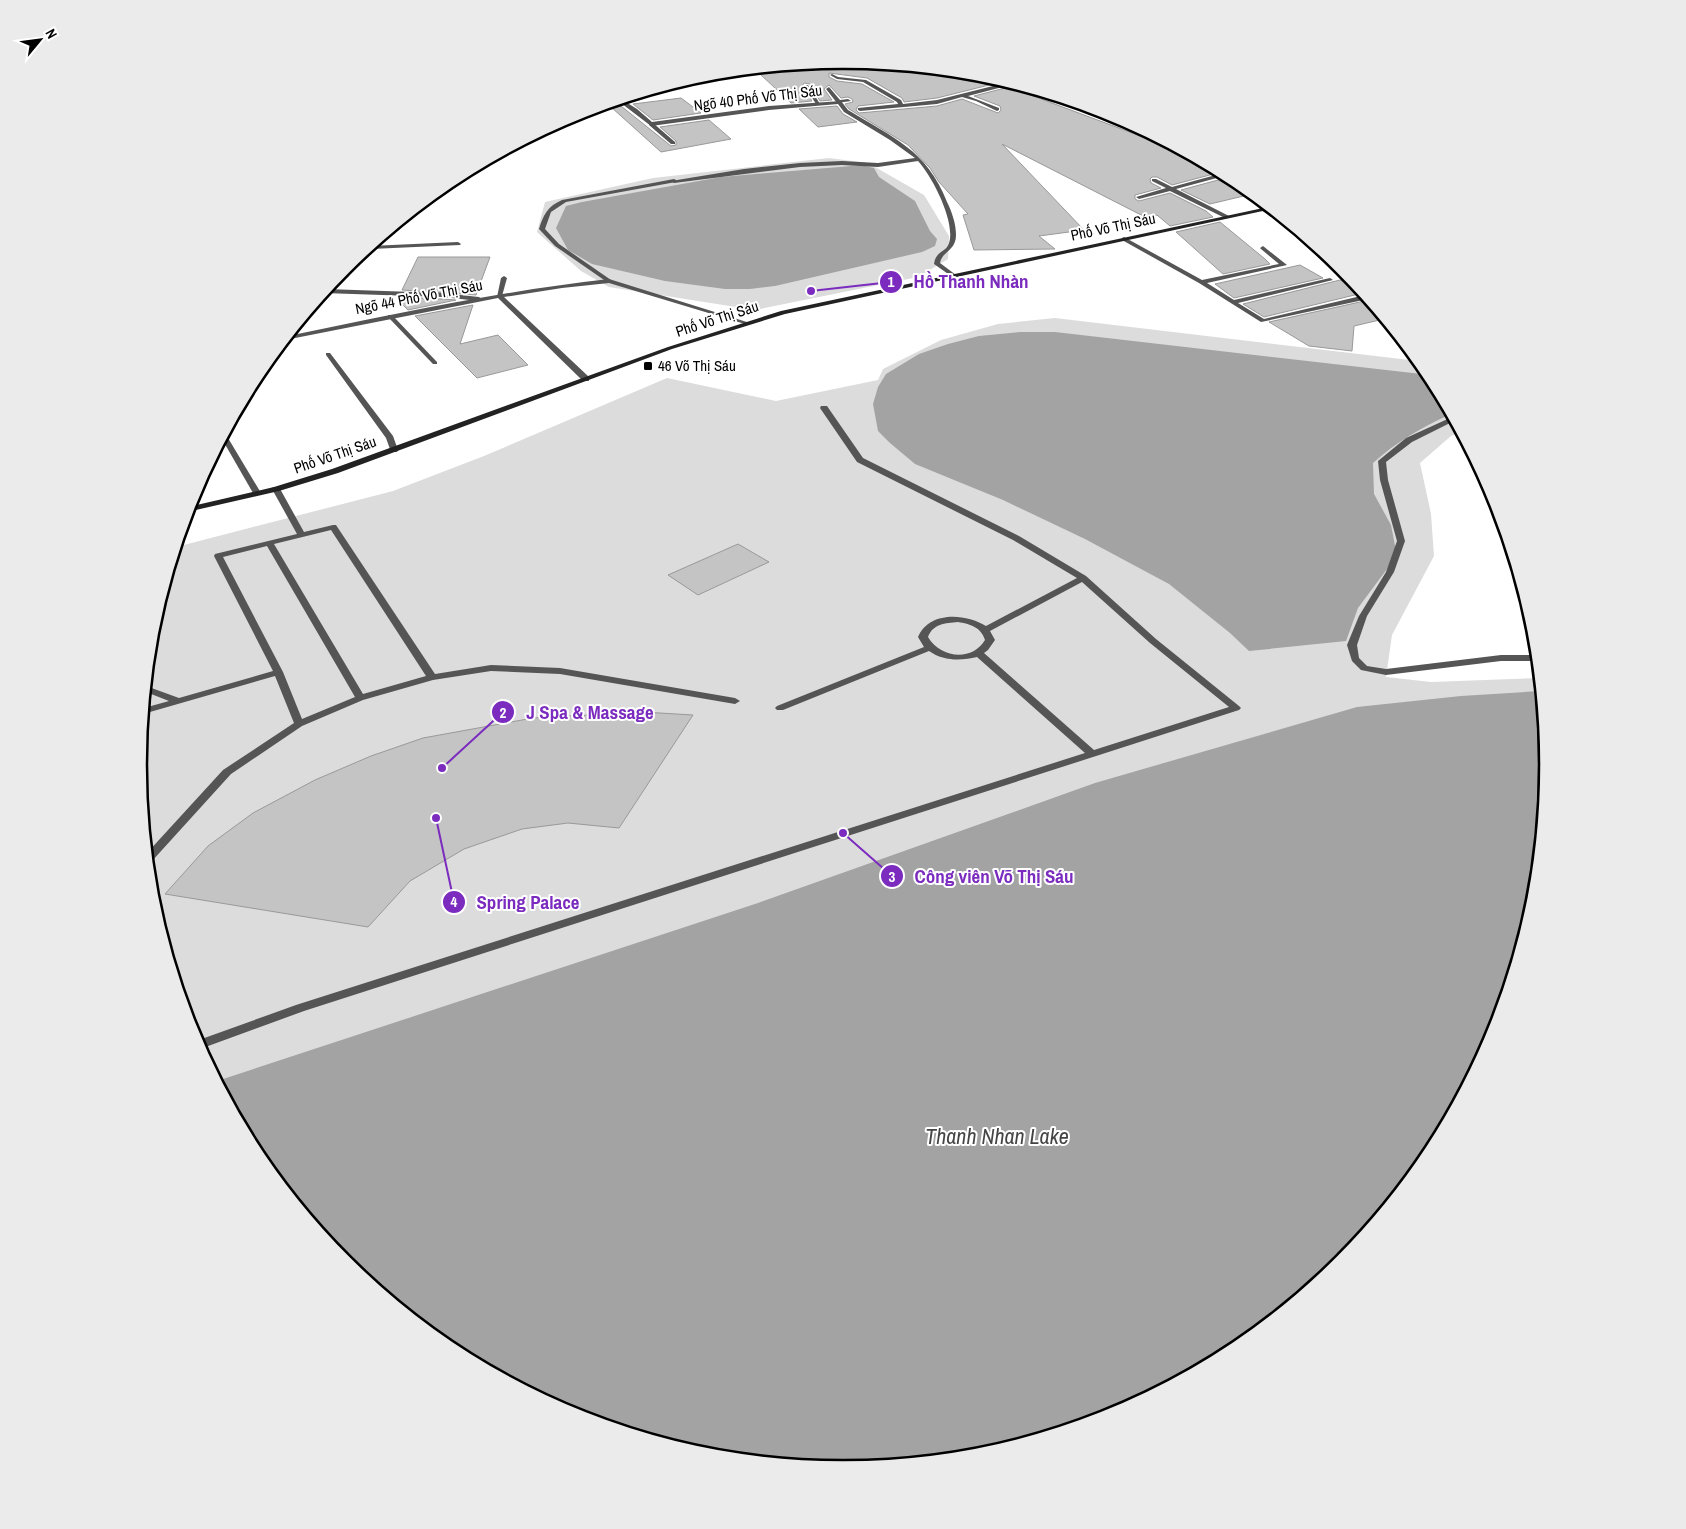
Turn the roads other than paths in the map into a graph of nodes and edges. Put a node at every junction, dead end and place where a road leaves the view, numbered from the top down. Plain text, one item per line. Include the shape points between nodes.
1 (832, 75) dead end
2 (806, 86) dead end
3 (999, 87) edge
4 (829, 89) dead end
5 (963, 96) junction
6 (848, 101) dead end
7 (839, 102) junction
8 (625, 104) edge
9 (818, 104) junction
10 (900, 106) junction
11 (860, 109) dead end
12 (997, 110) dead end
13 (651, 124) junction
14 (673, 143) dead end
15 (919, 159) junction
16 (1215, 177) edge
17 (1154, 180) dead end
18 (1173, 189) junction
19 (1139, 197) dead end
20 (1262, 209) edge
21 (1227, 217) junction
22 (1124, 239) junction
23 (458, 244) dead end
24 (378, 247) edge
25 (1263, 248) dead end
26 (952, 275) junction
27 (504, 278) dead end
28 (1330, 280) dead end
29 (609, 281) junction
30 (1201, 282) junction
31 (334, 291) edge
32 (499, 296) junction
33 (479, 299) junction
34 (1359, 299) edge
35 (1232, 302) junction
36 (390, 316) junction
37 (747, 323) junction
38 (295, 336) edge
39 (328, 354) dead end
40 (435, 363) dead end
41 (586, 379) junction
42 (824, 408) dead end
43 (1448, 422) edge
44 (227, 441) edge
45 (394, 450) junction
46 (276, 489) junction
47 (257, 493) junction
48 (196, 508) edge
49 (302, 535) junction
50 (269, 543) junction
51 (1083, 578) junction
52 (985, 630) junction
53 (929, 648) junction
54 (978, 653) junction
55 (1530, 658) edge
56 (278, 672) junction
57 (432, 678) junction
58 (151, 691) edge
59 (360, 698) junction
60 (179, 701) junction
61 (735, 701) dead end
62 (780, 708) dead end
63 (150, 709) edge
64 (299, 724) junction
65 (1092, 754) junction
66 (153, 854) edge
67 (205, 1042) edge

1 - 10 street via 864,81 899,102
2 - 9 street
3 - 5 street
4 - 7 street
5 - 10 street
5 - 12 street
6 - 7 street
7 - 9 street, Ngõ 40 Phố Võ Thị Sáu
7 - 15 street, Ngõ 40 Phố Võ Thị Sáu via 846,111
8 - 13 street
9 - 13 street, Ngõ 40 Phố Võ Thị Sáu
10 - 11 street
13 - 14 street
15 - 26 street, Ngõ 40 Phố Võ Thị Sáu via 938,187 952,221 953,242 938,257 937,264
15 - 29 street via 878,165 842,163 744,171 674,181 555,205 546,213 542,229 557,246
16 - 18 street
17 - 18 street
18 - 19 street
18 - 21 street
20 - 21 street, Phố Võ Thị Sáu
21 - 22 street, Phố Võ Thị Sáu
22 - 26 street, Phố Võ Thị Sáu
22 - 30 street
23 - 24 street
25 - 30 street via 1284,264
26 - 37 street, Phố Võ Thị Sáu via 819,303
27 - 32 street
28 - 35 street
29 - 32 street
29 - 37 street
30 - 35 street
31 - 33 street
32 - 33 street, Ngõ 44 Phố Võ Thị Sáu
32 - 41 street, Ngõ 44 Phố Võ Thị Sáu
33 - 36 street, Ngõ 44 Phố Võ Thị Sáu
34 - 35 street via 1263,322
36 - 38 street, Ngõ 44 Phố Võ Thị Sáu
36 - 40 street
37 - 41 street, Phố Võ Thị Sáu
39 - 45 street via 390,438
41 - 45 street, Phố Võ Thị Sáu
42 - 51 street via 860,460 1016,538
43 - 55 street via 1409,440 1382,461 1401,541 1390,572 1363,616 1352,645 1355,659 1364,668 1386,672 1501,658
44 - 47 street
45 - 46 street, Phố Võ Thị Sáu
46 - 47 street, Phố Võ Thị Sáu
46 - 49 street
47 - 48 street, Phố Võ Thị Sáu
49 - 50 street
49 - 57 street via 333,527
50 - 56 street via 218,556
50 - 59 street
51 - 52 street
51 - 65 street via 1153,641 1236,708
52 - 53 street via 978,624 958,620 937,622 923,637
52 - 54 street via 989,634 988,645
53 - 54 street via 958,657
53 - 62 street
54 - 65 street
56 - 60 street
56 - 64 street
57 - 59 street
57 - 61 street via 491,668 560,671
58 - 60 street
59 - 64 street
60 - 63 street
64 - 66 street via 227,772
65 - 67 street via 300,1008

